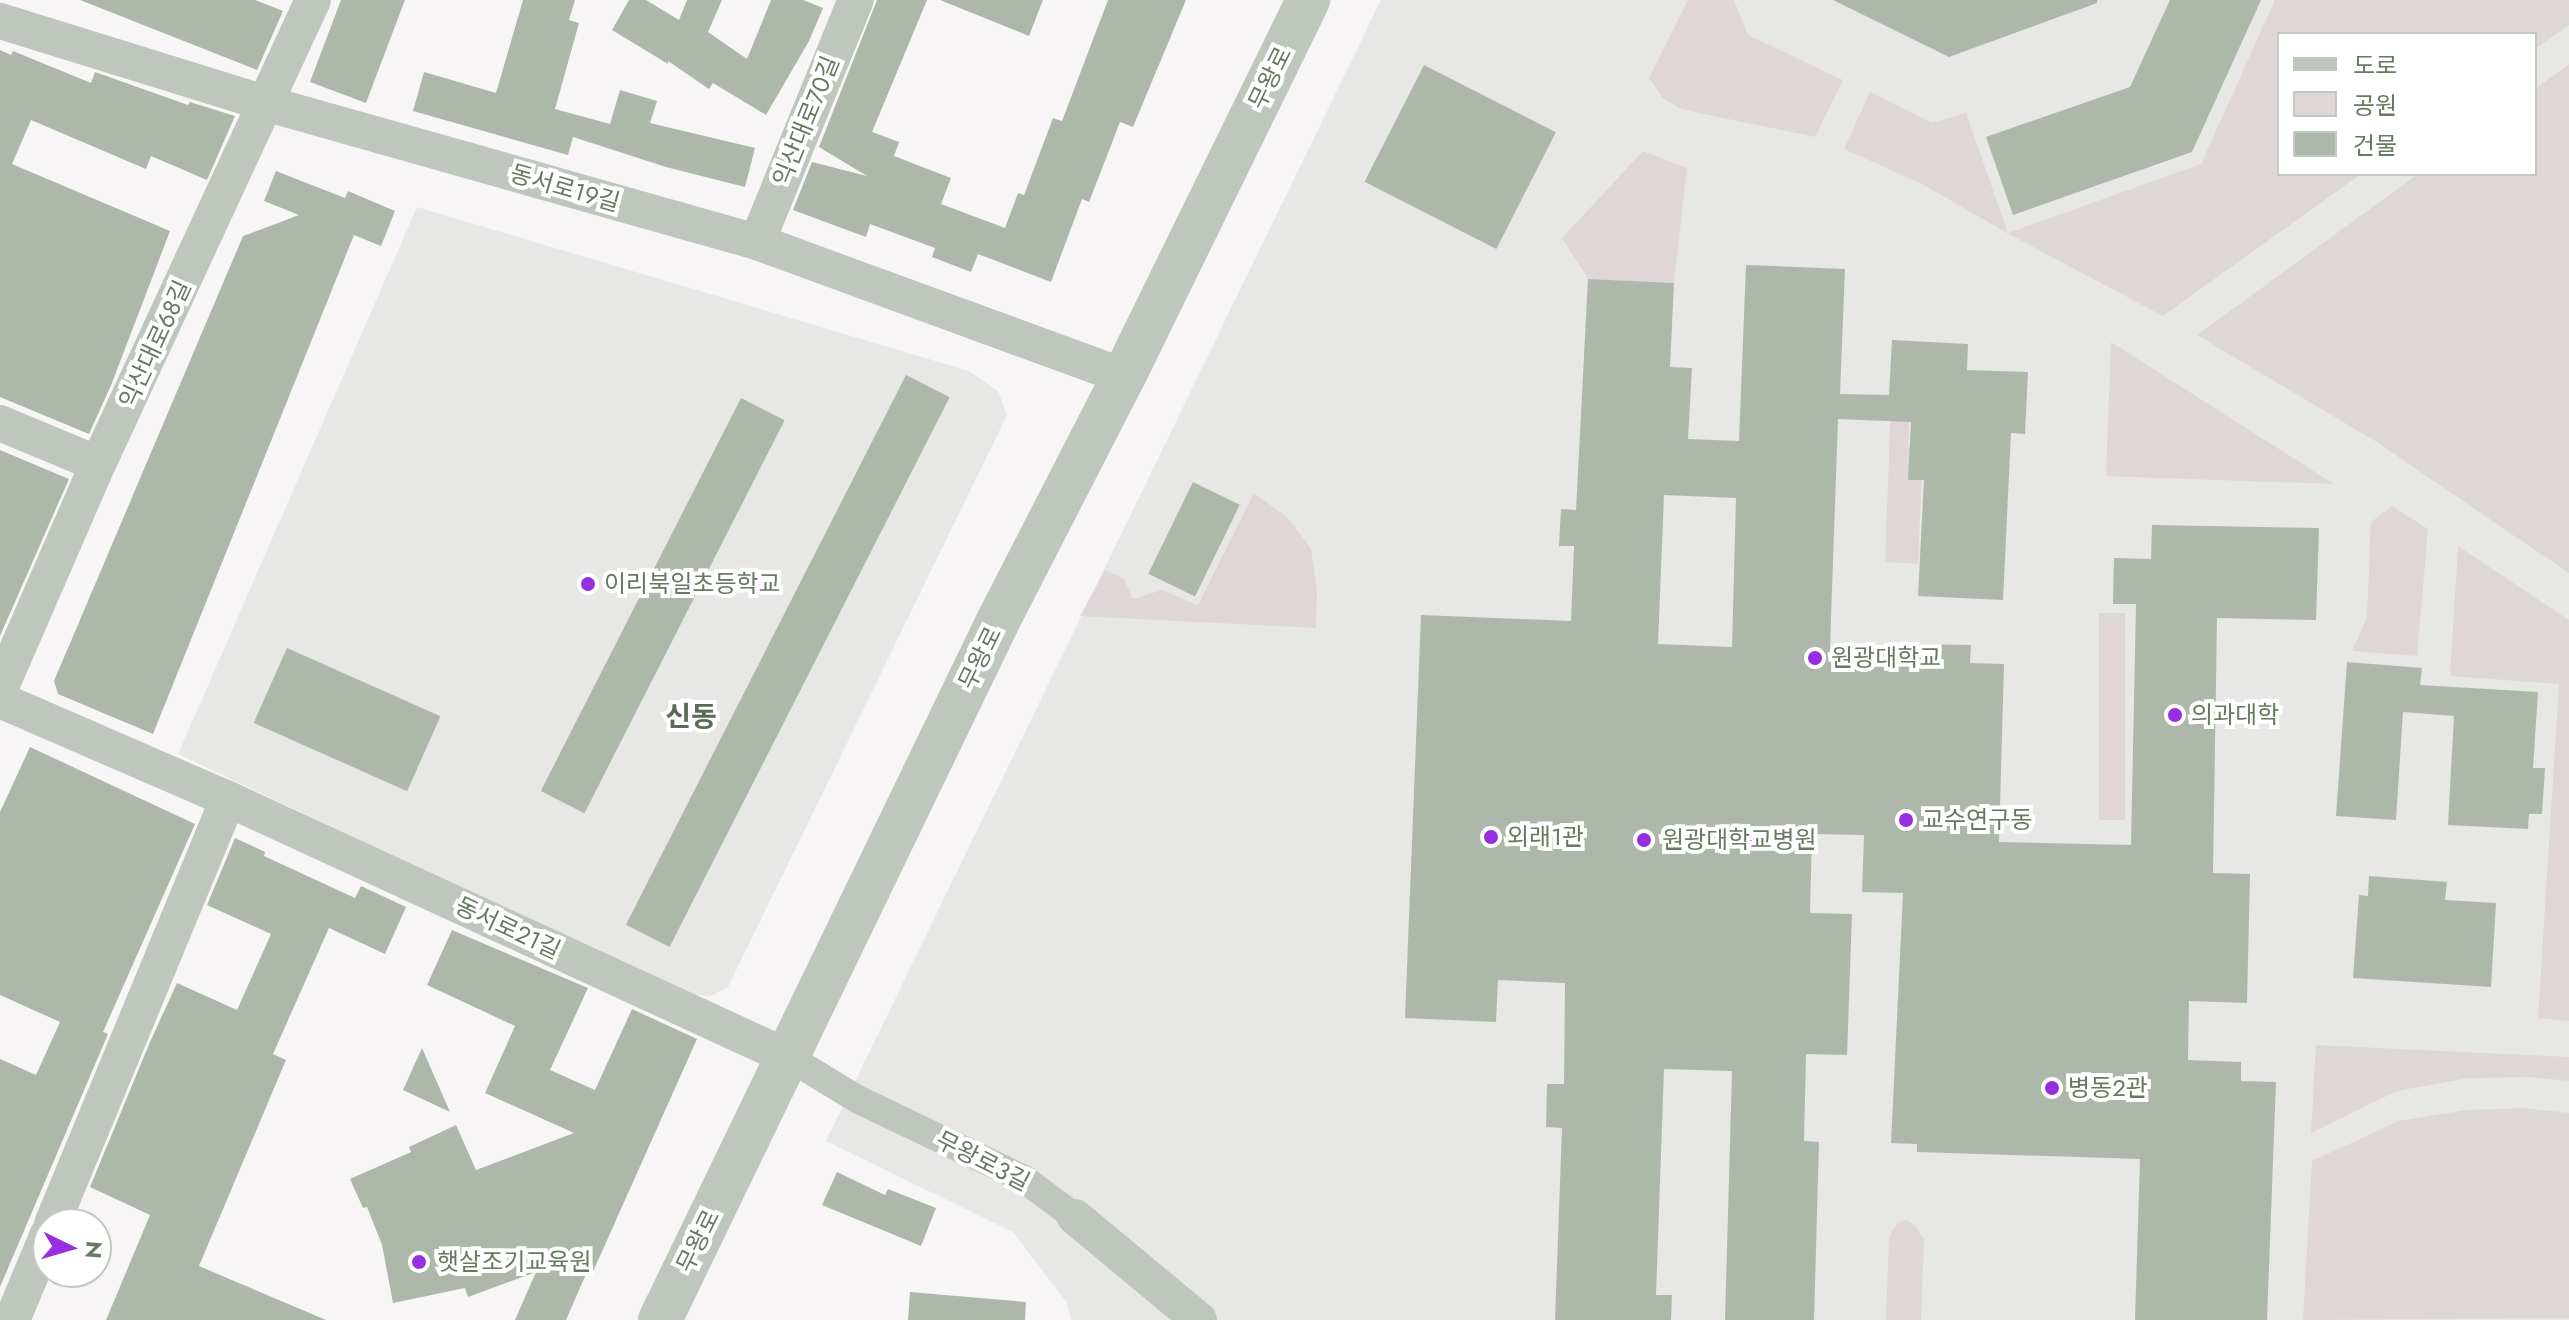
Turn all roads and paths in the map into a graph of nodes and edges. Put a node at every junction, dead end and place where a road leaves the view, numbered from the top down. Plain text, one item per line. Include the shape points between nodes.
1 (313, 0) edge
2 (856, 0) edge
3 (1308, 0) edge
4 (0, 21) edge
5 (268, 104) junction
6 (757, 242) junction
7 (1124, 376) junction
8 (0, 423) edge
9 (98, 464) junction
10 (0, 689) edge
11 (0, 700) edge
12 (228, 799) junction
13 (788, 1057) junction
14 (59, 1208) edge
15 (1075, 1217) joint
16 (32, 1272) edge
17 (12, 1320) edge
18 (660, 1320) edge
19 (1199, 1320) edge

1 - 5 street, 익산대로68길
2 - 6 street, 익산대로70길
3 - 7 street, 무왕로
4 - 5 street, 동서로19길
5 - 6 street, 동서로19길
5 - 9 street, 익산대로68길
6 - 7 street, 동서로19길
7 - 13 street, 무왕로 via 998,621
8 - 9 street
9 - 10 street, 익산대로68길
11 - 12 street, 동서로21길
12 - 13 street, 동서로21길
12 - 14 street
13 - 15 street, 무왕로3길 via 857,1099 1024,1179
13 - 18 street, 무왕로
15 - 19 street, 무왕로3길
16 - 17 street

